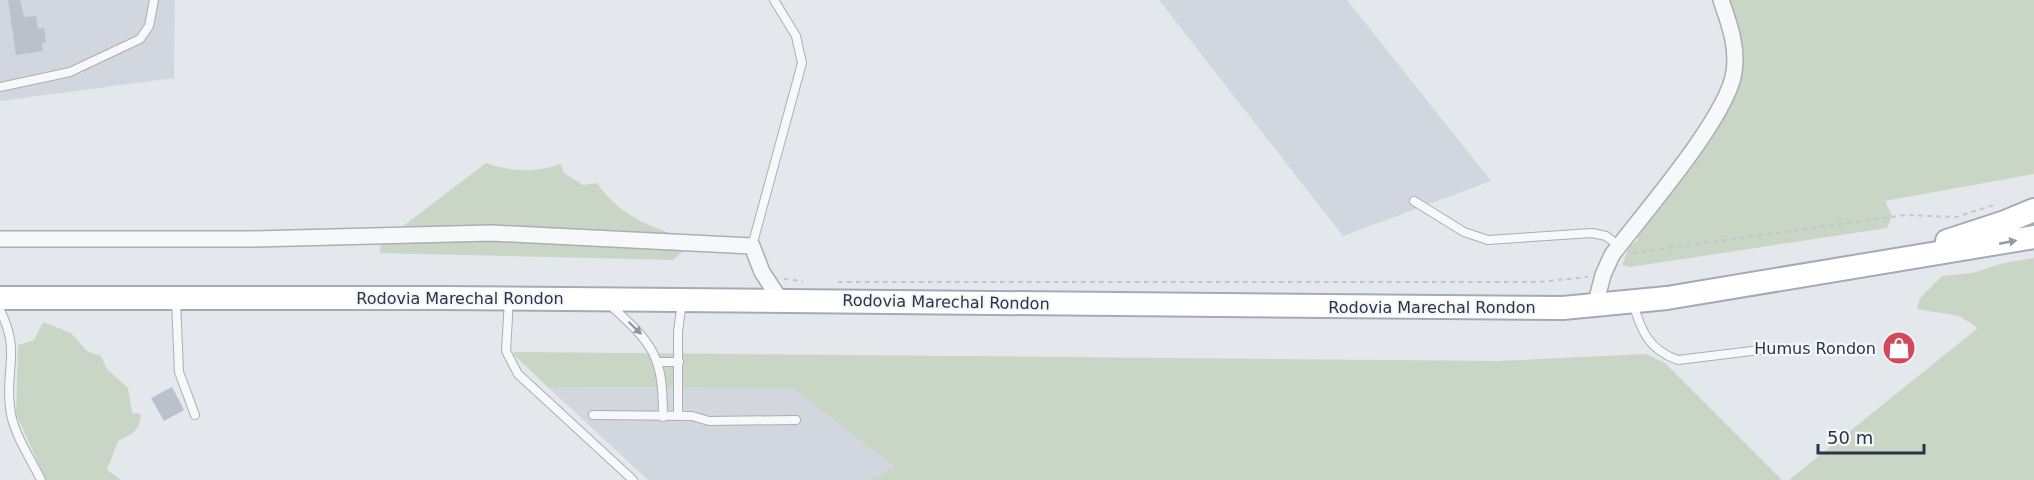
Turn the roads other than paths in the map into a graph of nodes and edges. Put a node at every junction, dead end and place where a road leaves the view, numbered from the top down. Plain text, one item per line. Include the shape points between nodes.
1 (154, 0) edge
2 (774, 0) edge
3 (1720, 0) edge
4 (0, 87) edge
5 (1414, 201) dead end
6 (2034, 210) edge
7 (2034, 237) edge
8 (0, 239) edge
9 (752, 246) junction
10 (1616, 250) junction
11 (1888, 261) junction
12 (0, 298) edge
13 (176, 298) junction
14 (509, 298) junction
15 (604, 299) junction
16 (682, 300) junction
17 (780, 301) junction
18 (1633, 302) junction
19 (1595, 306) junction
20 (0, 310) edge
21 (1760, 350) dead end
22 (659, 362) junction
23 (679, 362) junction
24 (195, 414) dead end
25 (593, 415) dead end
26 (678, 416) junction
27 (663, 417) junction
28 (796, 420) dead end
29 (41, 480) edge
30 (633, 480) edge

1 - 4 lane via 149,26 140,39 70,72
2 - 9 lane via 796,36 802,63
3 - 10 street via 1734,43 1734,73 1729,89 1700,139
5 - 10 lane via 1464,232 1488,240 1592,233 1606,236
6 - 11 main road, Rodovia Marechal Rondon
11 -> 7 main road, Rodovia Marechal Rondon
8 - 9 street via 251,239 491,233
9 - 17 street
10 - 19 street via 1603,275
11 - 18 main road, Rodovia Marechal Rondon
12 - 13 main road, Rodovia Marechal Rondon
13 - 14 main road, Rodovia Marechal Rondon
13 - 24 lane via 179,372
14 - 15 main road, Rodovia Marechal Rondon
14 - 30 lane via 506,351 518,374
15 - 16 main road, Rodovia Marechal Rondon
15 -> 22 lane via 645,337
16 - 17 main road, Rodovia Marechal Rondon
16 - 23 lane
17 - 19 main road, Rodovia Marechal Rondon
18 - 19 main road, Rodovia Marechal Rondon
18 - 21 lane via 1646,339 1668,357 1678,360
20 - 29 lane via 13,352 9,396 13,421
22 - 23 lane
22 - 27 lane
23 - 26 lane
25 - 27 lane
26 - 27 lane
26 - 28 lane via 709,421

